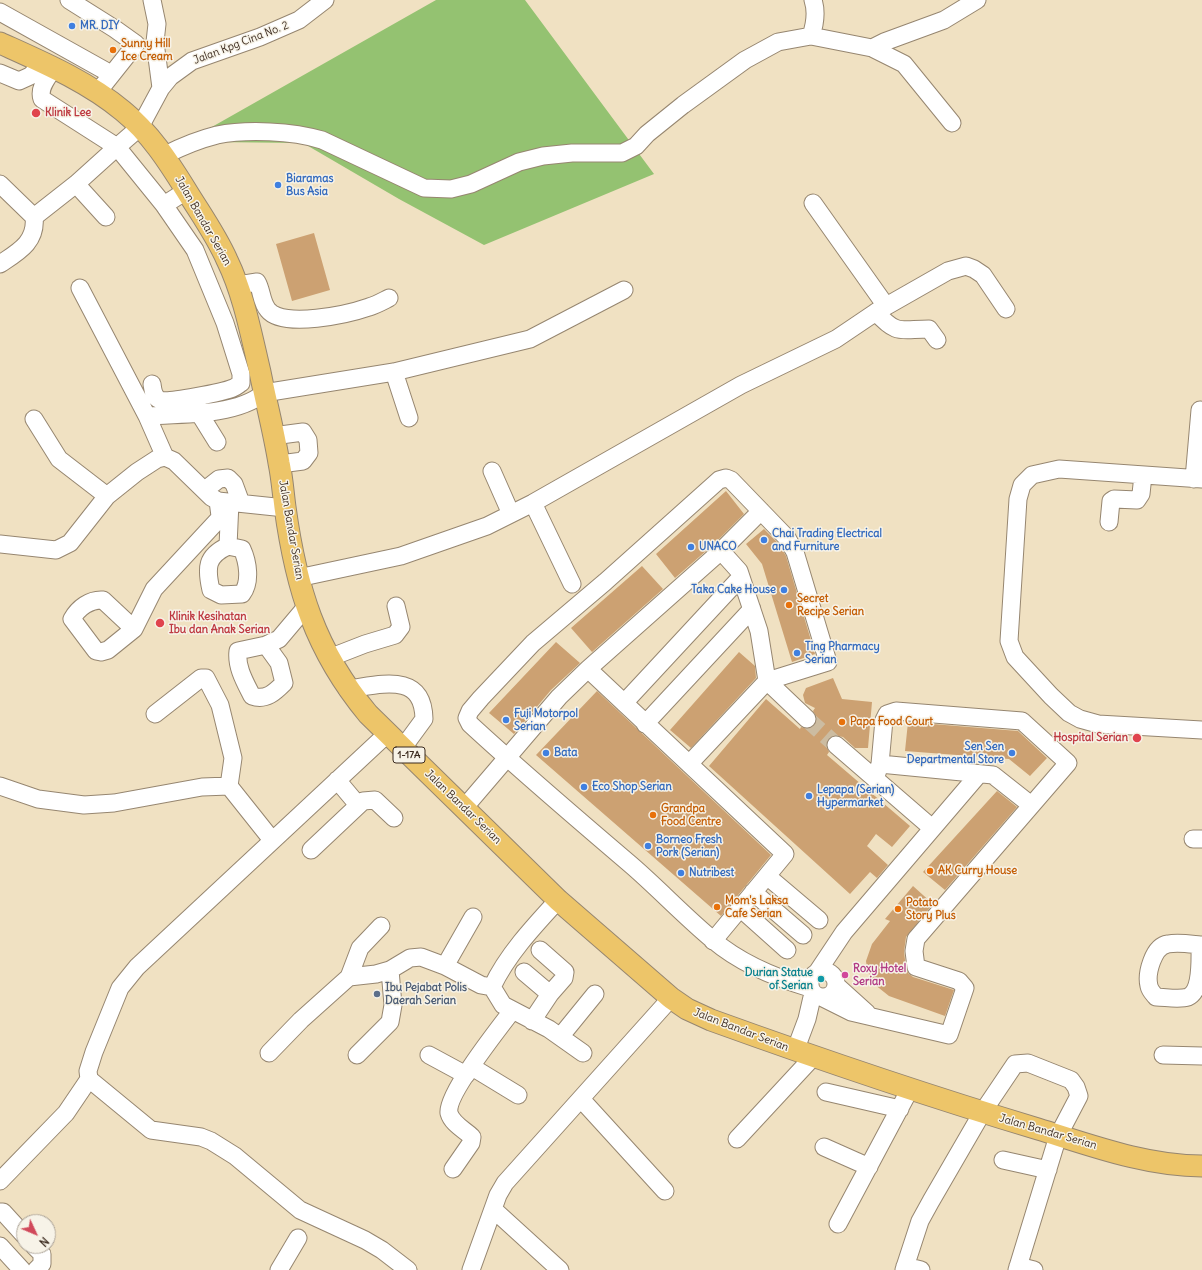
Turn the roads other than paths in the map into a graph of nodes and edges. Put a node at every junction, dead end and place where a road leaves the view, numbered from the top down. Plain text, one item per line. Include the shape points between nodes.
1 (69, 0) edge
2 (152, 0) edge
3 (324, 0) edge
4 (813, 0) edge
5 (977, 0) edge
6 (0, 12) edge
7 (811, 36) junction
8 (155, 42) junction
9 (0, 43) edge
10 (136, 44) junction
11 (872, 48) junction
12 (49, 65) junction
13 (0, 73) edge
14 (112, 74) junction
15 (160, 88) junction
16 (97, 93) junction
17 (952, 124) dead end
18 (140, 127) junction
19 (117, 147) junction
20 (165, 156) junction
21 (0, 184) edge
22 (76, 184) junction
23 (186, 191) junction
24 (813, 202) dead end
25 (164, 205) junction
26 (34, 217) junction
27 (106, 217) dead end
28 (216, 240) junction
29 (195, 250) junction
30 (0, 264) edge
31 (238, 285) junction
32 (80, 288) dead end
33 (624, 290) dead end
34 (389, 298) dead end
35 (881, 309) junction
36 (1006, 309) dead end
37 (247, 319) junction
38 (225, 323) junction
39 (937, 340) dead end
40 (394, 372) junction
41 (152, 384) dead end
42 (264, 393) junction
43 (195, 396) junction
44 (1200, 410) dead end
45 (199, 413) junction
46 (147, 416) junction
47 (409, 418) dead end
48 (34, 419) dead end
49 (273, 436) junction
50 (217, 442) dead end
51 (165, 457) junction
52 (280, 464) junction
53 (492, 471) dead end
54 (1143, 475) junction
55 (1198, 479) edge
56 (107, 496) junction
57 (223, 499) junction
58 (533, 503) junction
59 (285, 508) junction
60 (761, 511) junction
61 (511, 514) junction
62 (1109, 522) dead end
63 (0, 544) edge
64 (228, 546) dead end
65 (721, 551) junction
66 (741, 577) junction
67 (298, 578) junction
68 (572, 584) dead end
69 (396, 606) dead end
70 (306, 607) junction
71 (752, 609) junction
72 (134, 629) dead end
73 (266, 645) dead end
74 (329, 658) junction
75 (588, 669) junction
76 (767, 681) junction
77 (347, 689) junction
78 (624, 703) junction
79 (155, 714) dead end
80 (807, 719) tunnel mouth
81 (646, 724) junction
82 (1202, 730) edge
83 (387, 734) junction
84 (836, 745) tunnel mouth
85 (402, 749) junction
86 (506, 757) junction
87 (689, 764) junction
88 (878, 771) junction
89 (979, 774) junction
90 (337, 780) junction
91 (0, 786) edge
92 (228, 786) junction
93 (358, 805) junction
94 (1031, 805) junction
95 (464, 808) junction
96 (394, 818) dead end
97 (932, 828) junction
98 (272, 840) junction
99 (311, 850) dead end
100 (767, 876) junction
101 (753, 892) junction
102 (558, 900) junction
103 (740, 908) junction
104 (473, 917) dead end
105 (819, 920) dead end
106 (381, 926) dead end
107 (803, 935) dead end
108 (713, 941) junction
109 (540, 950) dead end
110 (787, 950) dead end
111 (445, 966) junction
112 (390, 970) junction
113 (524, 972) dead end
114 (349, 978) junction
115 (820, 985) junction
116 (492, 987) junction
117 (550, 994) junction
118 (595, 994) dead end
119 (671, 998) junction
120 (512, 1011) junction
121 (532, 1021) junction
122 (560, 1037) junction
123 (269, 1053) dead end
124 (582, 1053) dead end
125 (804, 1053) junction
126 (357, 1055) dead end
127 (1162, 1055) dead end
128 (429, 1056) dead end
129 (1202, 1056) edge
130 (469, 1071) junction
131 (90, 1079) junction
132 (910, 1089) junction
133 (826, 1092) dead end
134 (518, 1095) dead end
135 (580, 1099) junction
136 (900, 1109) junction
137 (982, 1113) junction
138 (1058, 1136) junction
139 (737, 1139) dead end
140 (824, 1147) dead end
141 (1003, 1160) dead end
142 (1202, 1166) edge
143 (869, 1167) junction
144 (453, 1169) dead end
145 (1048, 1170) junction
146 (0, 1181) edge
147 (665, 1191) dead end
148 (493, 1209) junction
149 (0, 1212) edge
150 (838, 1224) dead end
151 (16, 1226) edge
152 (298, 1238) dead end
153 (0, 1246) edge
154 (42, 1254) edge
155 (910, 1269) edge
156 (1023, 1269) edge
157 (22, 1270) edge
158 (36, 1270) edge
159 (279, 1270) edge
160 (408, 1270) edge
161 (471, 1270) edge
162 (560, 1270) edge

1 - 10 street
2 - 8 street via 156,24
3 - 15 street, Jalan Kpg Cina No. 2 via 299,20 192,61
4 - 7 street via 814,26
5 - 11 street via 944,20
6 - 14 street
7 - 11 street
7 - 20 street via 778,42 745,60 683,105 636,146 622,153 543,156 519,162 470,184 451,189 424,188 305,134 246,132 216,135
8 - 10 street
8 - 15 street
9 - 12 main road, Jalan Bandar Serian / 1-17A
10 - 14 street
11 - 17 street via 904,64
12 - 13 street via 19,81
12 - 16 main road, Jalan Bandar Serian / 1-17A
12 - 19 street via 41,88 42,99
14 - 16 street
15 - 18 street, Jalan Kpg Cina No. 2
16 - 18 main road, Jalan Bandar Serian / 1-17A via 122,110
18 - 19 street
18 - 20 main road, Jalan Bandar Serian / 1-17A
19 - 22 street
19 - 25 street
20 - 23 main road, Jalan Bandar Serian / 1-17A
21 - 26 street
22 - 26 street
22 - 27 street
23 - 25 street
23 - 28 main road, Jalan Bandar Serian / 1-17A
24 - 35 street
25 - 29 street
26 - 30 street via 32,238 22,249
28 - 29 street
28 - 31 main road, Jalan Bandar Serian / 1-17A
29 - 38 street
31 - 34 street via 257,282 267,310 280,317 295,319 338,315 369,307
31 - 37 main road, Jalan Bandar Serian / 1-17A
32 - 46 street
33 - 40 street via 530,339
35 - 36 street via 948,271 966,266 983,275
35 - 39 street via 886,324 899,330 928,329
35 - 58 street via 836,339 741,385
37 - 38 street
37 - 42 main road, Jalan Bandar Serian / 1-17A
38 - 43 street via 241,374 241,382 235,388
40 - 42 street
40 - 47 street
41 - 43 street via 153,391 160,400
42 - 45 street via 247,404
42 - 49 main road, Jalan Bandar Serian / 1-17A
43 - 45 street
44 - 55 street
45 - 46 street
45 - 50 street
46 - 51 street
48 - 56 street via 59,459
49 - 52 main road, Jalan Bandar Serian / 1-17A
49 - 52 street via 303,432 308,440 309,453 303,461
51 - 56 street via 157,459 137,472
51 - 57 street via 174,461
52 - 59 main road, Jalan Bandar Serian / 1-17A
53 - 61 street
54 - 55 street
54 - 62 street via 1137,500 1110,501
54 - 82 street via 1059,469 1032,475 1022,486 1018,499 1009,641 1016,657 1051,696 1080,719 1098,724
56 - 63 street via 70,543 56,550
57 - 59 street
57 - 64 street
57 - 72 street via 218,520 154,589
58 - 61 street
58 - 68 street
59 - 67 main road, Jalan Bandar Serian / 1-17A
60 - 65 street
60 - 76 street via 787,538 795,552 828,662
60 - 86 street via 731,480 719,480 533,643 481,698 467,718 470,724
61 - 67 street via 487,526 400,556
65 - 66 street via 739,571
65 - 75 street
66 - 71 street
66 - 78 street
67 - 70 main road, Jalan Bandar Serian / 1-17A
69 - 74 street via 401,627 395,635
70 - 73 street via 279,639
70 - 74 main road, Jalan Bandar Serian / 1-17A
71 - 76 street
71 - 81 street
74 - 77 main road, Jalan Bandar Serian / 1-17A
75 - 78 street
75 - 86 street via 559,697
76 - 80 street
76 - 87 street
77 - 83 main road, Jalan Bandar Serian / 1-17A
77 - 85 street via 385,684 409,687 421,698 424,719
78 - 81 street
79 - 92 street via 200,678 206,678 220,705 233,758
81 - 87 street
83 - 85 main road, Jalan Bandar Serian / 1-17A
83 - 90 street
84 - 88 street
85 - 95 main road, Jalan Bandar Serian / 1-17A
86 - 95 street
86 - 108 street via 649,880
87 - 100 street via 785,854
88 - 89 street
88 - 94 street via 884,720 887,714 896,712 1022,721 1068,762
88 - 97 street
89 - 94 street via 993,775
89 - 97 street
90 - 93 street
90 - 98 street
91 - 92 street via 38,799 84,806 202,787
92 - 98 street
93 - 96 street via 363,801 375,800
93 - 99 street
94 - 115 street via 916,939 916,967 959,981 965,988 949,1035 851,1012
95 - 102 main road, Jalan Bandar Serian / 1-17A
97 - 115 street via 844,932
98 - 131 street via 156,948 120,988 94,1052 88,1071
100 - 101 street
100 - 105 street
101 - 103 street
101 - 107 street
102 - 116 street via 497,974
102 - 119 main road, Jalan Bandar Serian / 1-17A
103 - 108 street
103 - 110 street
104 - 111 street
106 - 114 street via 360,948
108 - 115 street via 746,962 786,981
109 - 117 street via 565,972 564,978
111 - 112 street via 416,956
111 - 116 street via 481,985
112 - 114 street
112 - 126 street via 393,1005 390,1022
113 - 117 street
114 - 123 street via 301,1020
115 - 125 street via 807,1019
116 - 120 street via 503,1005
117 - 121 street
118 - 122 street
119 - 125 main road, Jalan Bandar Serian / 1-17A via 711,1020
119 - 135 street
120 - 121 street
120 - 130 street
121 - 122 street
122 - 124 street
125 - 132 main road, Jalan Bandar Serian / 1-17A
125 - 139 street
127 - 129 street
128 - 130 street
130 - 134 street
130 - 144 street via 449,1104 449,1112 457,1124 472,1137 471,1143
131 - 146 street via 66,1113
131 - 160 street via 151,1130 201,1137 211,1141 235,1156 300,1210 365,1240
132 - 136 street
132 - 137 main road, Jalan Bandar Serian / 1-17A
133 - 136 street
135 - 147 street
135 - 148 street via 505,1183
136 - 143 street
137 - 138 main road, Jalan Bandar Serian / 1-17A
137 - 138 street via 1015,1064 1028,1063 1071,1080 1076,1087 1079,1096
137 - 155 street via 920,1221
138 - 142 main road, Jalan Bandar Serian / 1-17A via 1148,1161
138 - 145 street
140 - 143 street
141 - 145 street
143 - 150 street
145 - 156 street
148 - 161 street
148 - 162 street
149 - 151 street
152 - 159 street
153 - 157 street
154 - 158 street via 42,1264

